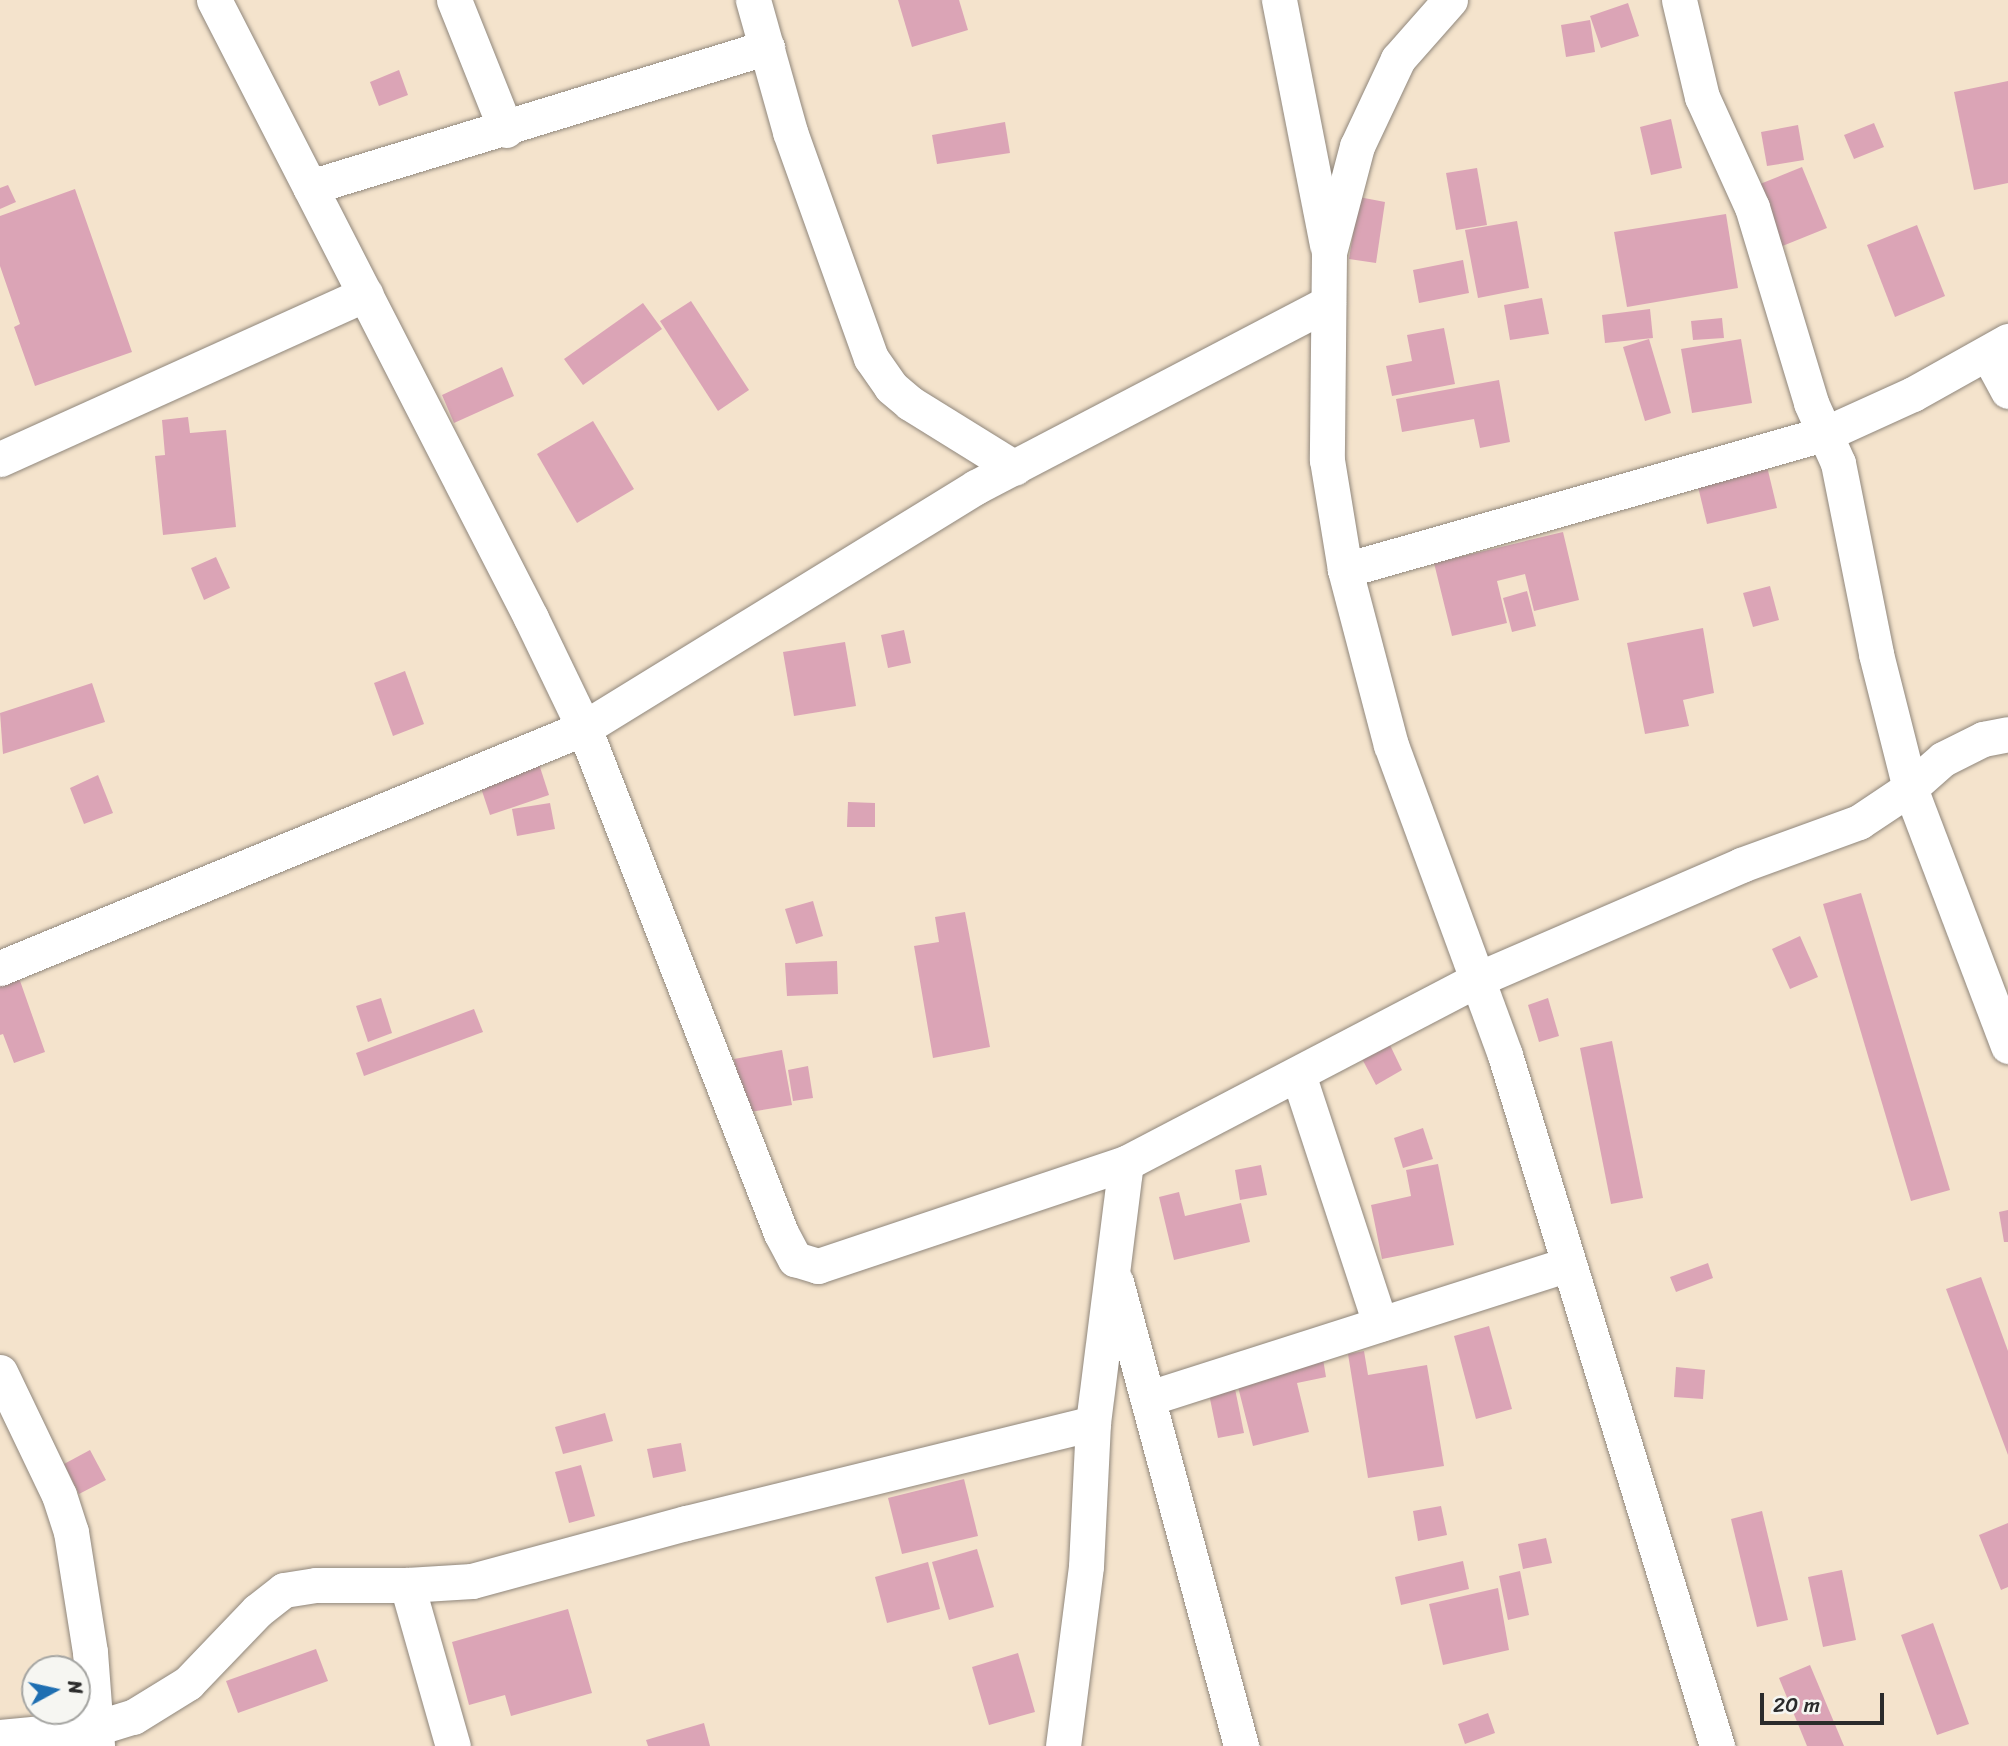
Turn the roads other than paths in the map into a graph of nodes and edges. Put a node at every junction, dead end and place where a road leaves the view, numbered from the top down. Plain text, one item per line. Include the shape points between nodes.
1 (214, 0) edge
2 (454, 0) edge
3 (753, 0) edge
4 (1279, 0) edge
5 (1450, 0) edge
6 (1679, 0) edge
7 (767, 47) junction
8 (506, 130) junction
9 (310, 187) junction
10 (1329, 253) junction
11 (365, 294) junction
12 (1328, 303) junction
13 (1998, 347) edge
14 (2008, 391) edge
15 (1827, 433) junction
16 (0, 459) edge
17 (1014, 468) junction
18 (1345, 570) junction
19 (584, 728) junction
20 (2008, 734) edge
21 (1910, 788) junction
22 (0, 968) edge
23 (1478, 979) junction
24 (2008, 1046) edge
25 (1298, 1074) junction
26 (1126, 1163) junction
27 (1568, 1264) junction
28 (1111, 1266) junction
29 (1380, 1324) junction
30 (0, 1373) edge
31 (1150, 1398) junction
32 (1093, 1423) junction
33 (407, 1586) junction
34 (0, 1737) edge
35 (97, 1737) edge
36 (453, 1746) edge
37 (1063, 1746) edge
38 (1241, 1746) edge
39 (1717, 1746) edge

1 - 9 street
2 - 8 street
3 - 7 street
4 - 10 street
5 - 10 street via 1398,59 1357,146
6 - 15 street via 1702,97 1752,207 1811,403
7 - 8 street
7 - 17 street via 790,132 871,358 891,387 910,402
8 - 9 street
9 - 11 street
10 - 12 street
11 - 16 street
11 - 19 street
12 - 17 street
12 - 18 street via 1327,460
13 - 14 street
13 - 15 street via 1913,394
15 - 18 street
15 - 21 street via 1838,463 1876,654
17 - 19 street
18 - 23 street via 1391,745
19 - 22 street
19 - 26 street via 795,1259 818,1266
20 - 21 street via 1983,739 1943,759
21 - 23 street via 1859,822 1741,865
21 - 24 street
23 - 25 street
23 - 27 street
25 - 26 street
25 - 29 street
26 - 28 street
27 - 29 street
27 - 39 street
28 - 31 street
28 - 32 street
29 - 31 street
30 - 35 street via 59,1495 71,1532 90,1652
31 - 38 street
32 - 33 street via 472,1581
32 - 37 street via 1086,1566
33 - 35 street via 316,1585 284,1590 257,1611 188,1683
33 - 36 street
34 - 35 street

